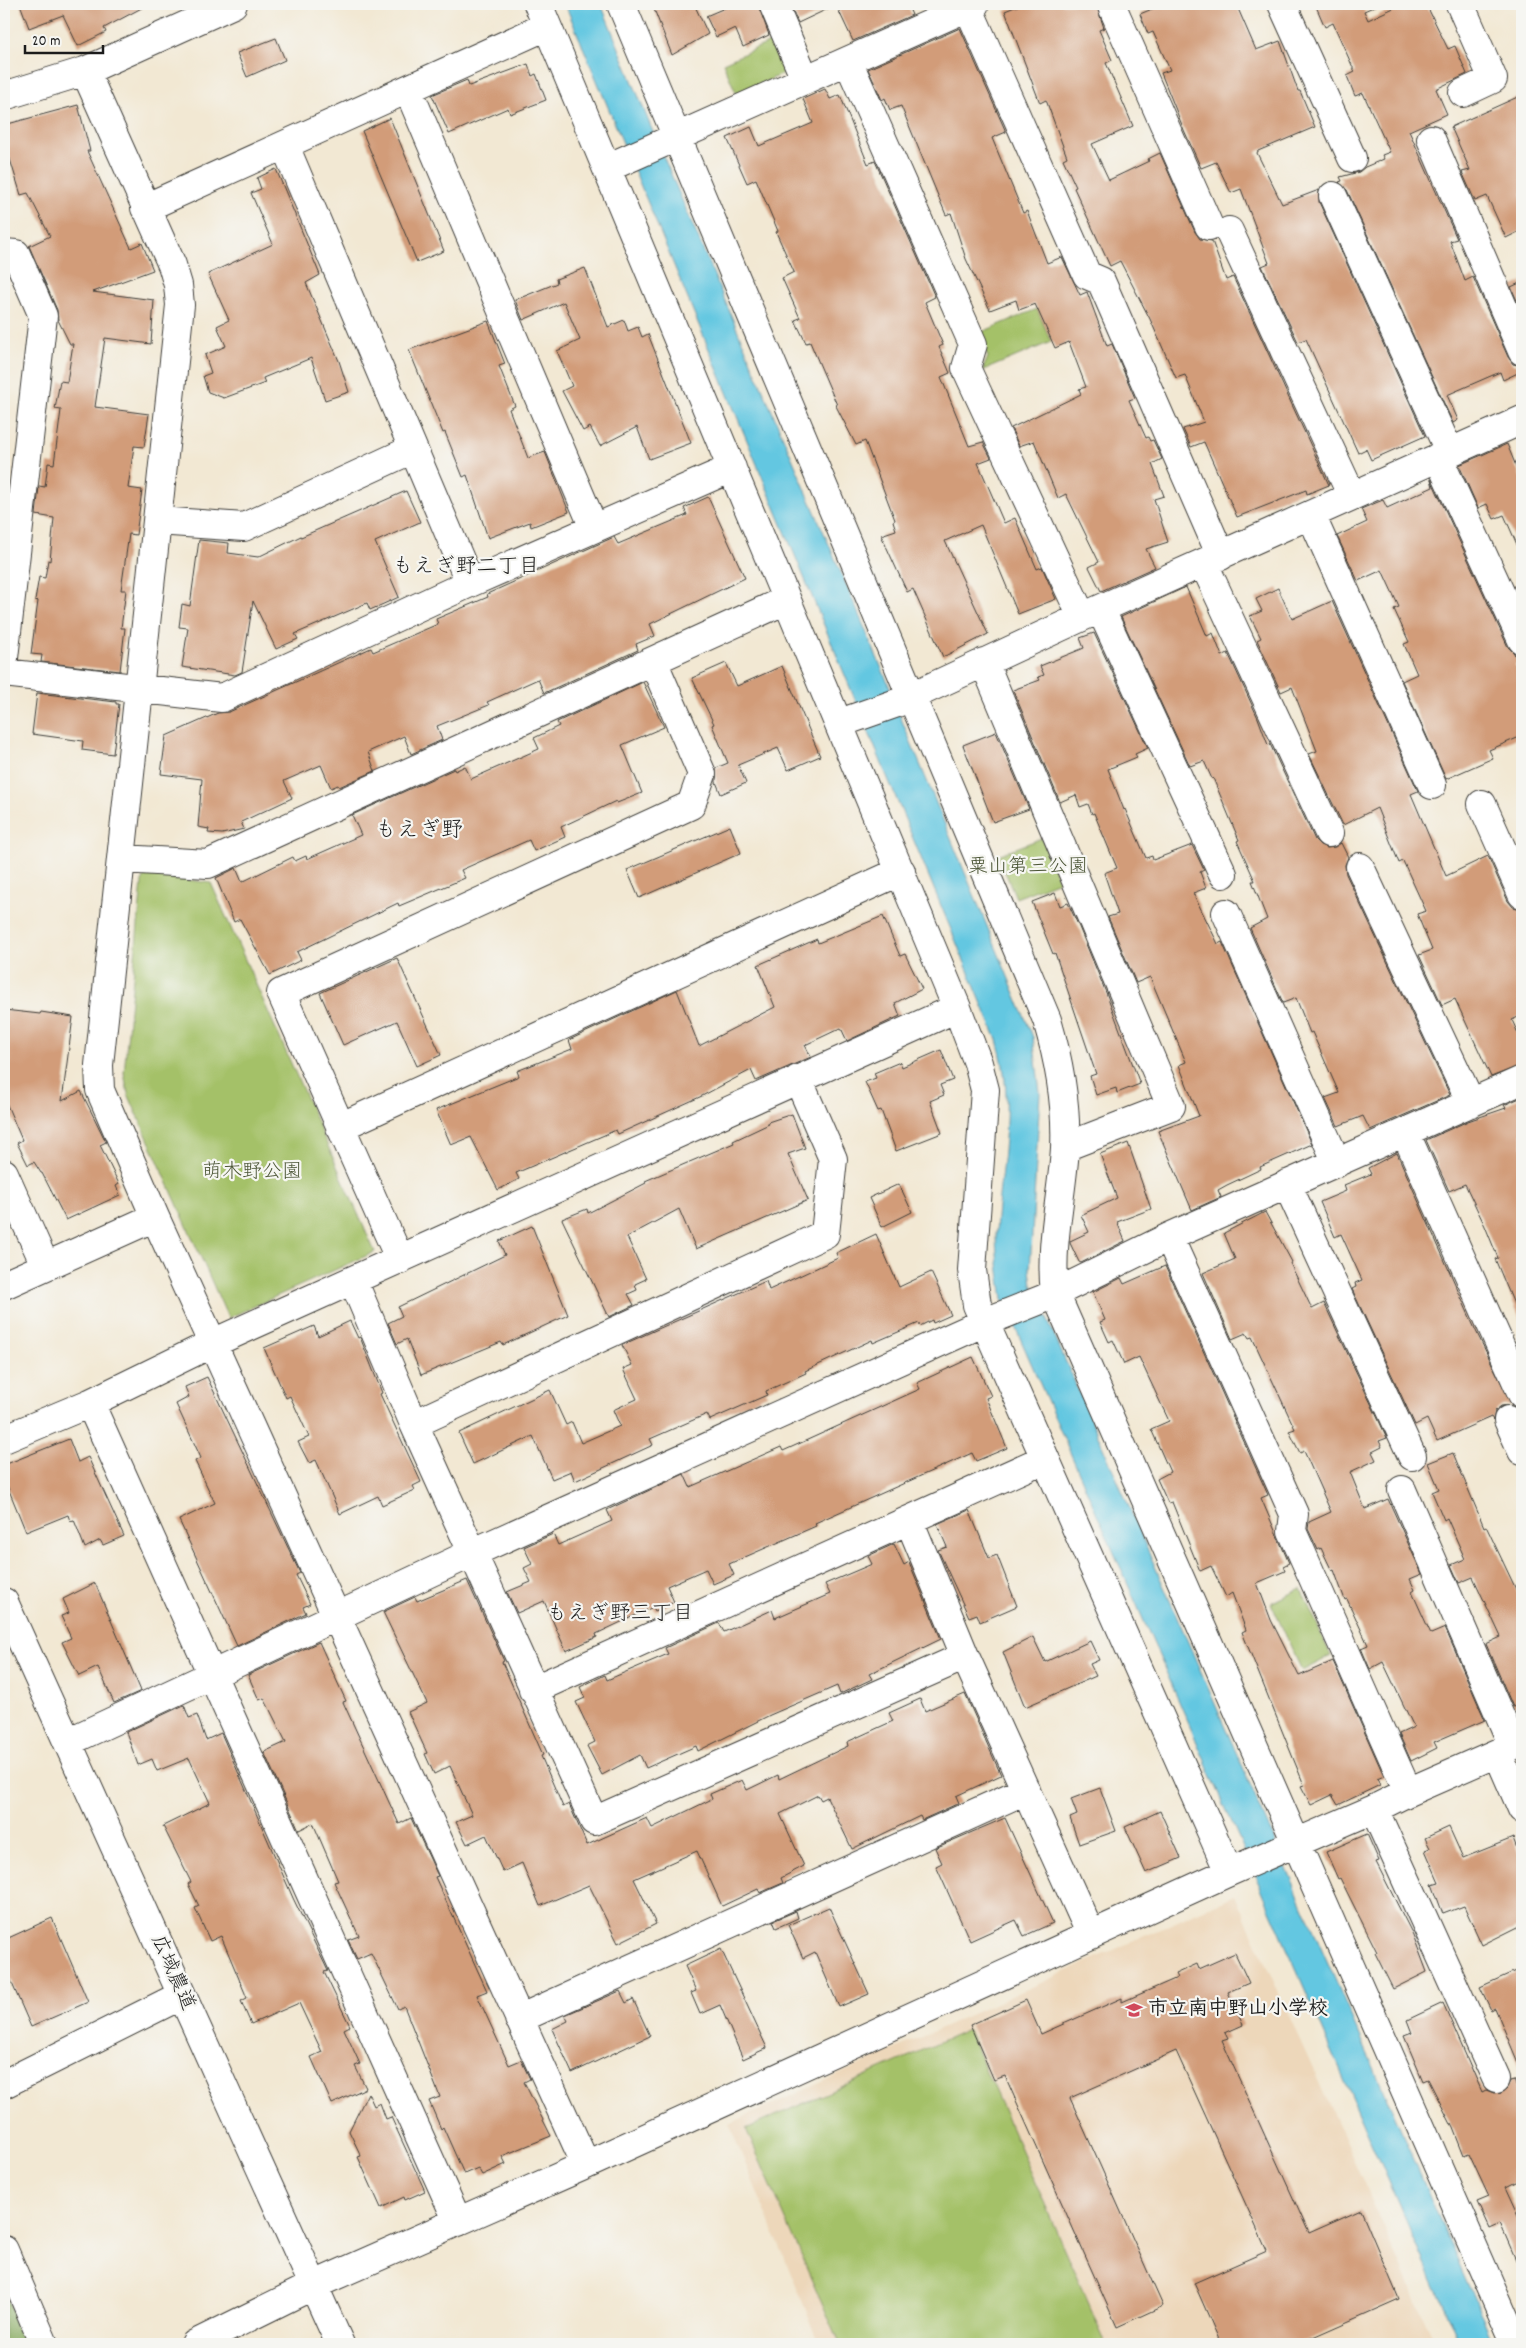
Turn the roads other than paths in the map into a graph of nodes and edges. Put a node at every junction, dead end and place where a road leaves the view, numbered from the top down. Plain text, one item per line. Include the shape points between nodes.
1 (233, 4) edge
2 (621, 4) edge
3 (773, 4) edge
4 (1111, 4) edge
5 (1282, 4) edge
6 (1460, 4) edge
7 (971, 5) edge
8 (928, 13) edge
9 (543, 15) edge
10 (848, 61) junction
11 (85, 71) junction
12 (805, 79) junction
13 (408, 88) junction
14 (1464, 93) dead end
15 (4, 96) edge
16 (1432, 139) dead end
17 (669, 140) junction
18 (285, 146) junction
19 (1352, 158) dead end
20 (616, 164) junction
21 (1334, 196) dead end
22 (146, 208) junction
23 (4, 253) edge
24 (1522, 351) edge
25 (1522, 420) edge
26 (413, 449) junction
27 (1444, 455) junction
28 (732, 468) junction
29 (1352, 496) junction
30 (1311, 515) junction
31 (157, 521) junction
32 (594, 528) junction
33 (1213, 560) junction
34 (470, 584) junction
35 (786, 600) junction
36 (1092, 614) junction
37 (1522, 640) edge
38 (4, 658) edge
39 (653, 661) junction
40 (984, 662) junction
41 (4, 673) edge
42 (140, 688) junction
43 (904, 699) junction
44 (848, 720) junction
45 (1432, 785) dead end
46 (1482, 804) dead end
47 (1330, 833) dead end
48 (122, 859) junction
49 (1360, 867) dead end
50 (901, 871) junction
51 (1223, 874) dead end
52 (1522, 894) edge
53 (1226, 913) dead end
54 (957, 1008) junction
55 (798, 1079) junction
56 (1522, 1080) edge
57 (1471, 1103) junction
58 (340, 1126) junction
59 (1405, 1132) junction
60 (1065, 1148) junction
61 (1337, 1163) junction
62 (4, 1173) edge
63 (1287, 1184) junction
64 (155, 1216) junction
65 (1169, 1237) junction
66 (400, 1260) junction
67 (45, 1265) junction
68 (353, 1280) junction
69 (4, 1285) edge
70 (1049, 1296) junction
71 (995, 1318) junction
72 (213, 1343) junction
73 (1522, 1394) edge
74 (90, 1403) junction
75 (1508, 1420) dead end
76 (414, 1424) junction
77 (4, 1439) edge
78 (1522, 1451) edge
79 (1412, 1456) dead end
80 (1044, 1459) junction
81 (1402, 1490) dead end
82 (909, 1520) junction
83 (472, 1553) junction
84 (4, 1602) edge
85 (336, 1616) junction
86 (966, 1656) junction
87 (210, 1674) junction
88 (533, 1690) junction
89 (68, 1742) junction
90 (1511, 1748) edge
91 (1026, 1790) junction
92 (1408, 1792) junction
93 (1374, 1809) junction
94 (1522, 1809) edge
95 (1289, 1847) junction
96 (1237, 1869) junction
97 (1091, 1935) junction
98 (182, 1995) junction
99 (519, 2020) junction
100 (1496, 2078) dead end
101 (4, 2084) edge
102 (586, 2165) junction
103 (458, 2222) junction
104 (4, 2250) edge
105 (314, 2286) junction
106 (44, 2344) edge
107 (195, 2344) edge
108 (340, 2344) edge
109 (1516, 2344) edge

1 - 11 street
2 - 17 street
3 - 12 street
4 - 29 street
5 - 19 street
6 - 14 street via 1493,79
7 - 8 street
7 - 33 street via 1087,275 1101,281
8 - 10 street
9 - 13 street
9 - 20 street
10 - 12 street
10 - 36 street via 973,344 966,368
11 - 15 street
11 - 22 street
12 - 17 street
13 - 18 street
13 - 32 street
16 - 24 street
17 - 20 street
17 - 43 street
18 - 22 street
18 - 26 street
20 - 28 street
21 - 27 street
22 - 31 street via 172,265 180,305
23 - 38 street via 16,254 43,316
25 - 27 street
26 - 31 street via 244,527
26 - 34 street
27 - 29 street
27 - 37 street
28 - 32 street
28 - 35 street
29 - 30 street
30 - 33 street
30 - 45 street
31 - 42 street
32 - 34 street
33 - 36 street
33 - 47 street
34 - 42 street via 222,698
35 - 39 street
35 - 44 street
36 - 40 street
36 - 51 street
39 - 48 street via 208,864
39 - 58 street via 702,774 691,805 281,993
40 - 43 street
40 - 60 street via 1171,1106
41 - 42 street
42 - 48 street
43 - 44 street
43 - 60 street via 1047,1020 1056,1051 1064,1107
44 - 50 street
46 - 52 street
48 - 64 street via 99,1065 100,1090
49 - 57 street
50 - 54 street
50 - 58 street
53 - 61 street
54 - 55 street
54 - 71 street via 985,1090 972,1270 977,1305
55 - 66 street
55 - 76 street via 832,1159 824,1234
56 - 57 street
57 - 59 street
58 - 66 street
59 - 61 street
59 - 73 street
60 - 70 street
61 - 63 street
62 - 67 street
63 - 65 street
63 - 79 street
64 - 67 street
64 - 72 street
65 - 70 street
65 - 92 street via 1294,1514 1292,1531
66 - 68 street
67 - 69 street
68 - 72 street
68 - 76 street
70 - 71 street
70 - 95 street
71 - 80 street
71 - 83 street
72 - 74 street
72 - 85 street
74 - 77 street
74 - 87 street
75 - 78 street
76 - 83 street
80 - 82 street
80 - 96 street
81 - 90 street
82 - 86 street
82 - 88 street
83 - 85 street
83 - 88 street
84 - 89 street, 広域農道
85 - 87 street
85 - 99 street
86 - 88 street via 594,1821
86 - 91 street
87 - 89 street
87 - 103 street
89 - 98 street, 広域農道
90 - 92 street
90 - 94 street
91 - 97 street
91 - 99 street
92 - 93 street
93 - 95 street
93 - 100 street
95 - 96 street
95 - 109 street
96 - 97 street
97 - 102 street
98 - 101 street
98 - 105 street, 広域農道
99 - 102 street
102 - 103 street
103 - 105 street
104 - 106 street
105 - 107 street
105 - 108 street, 広域農道

